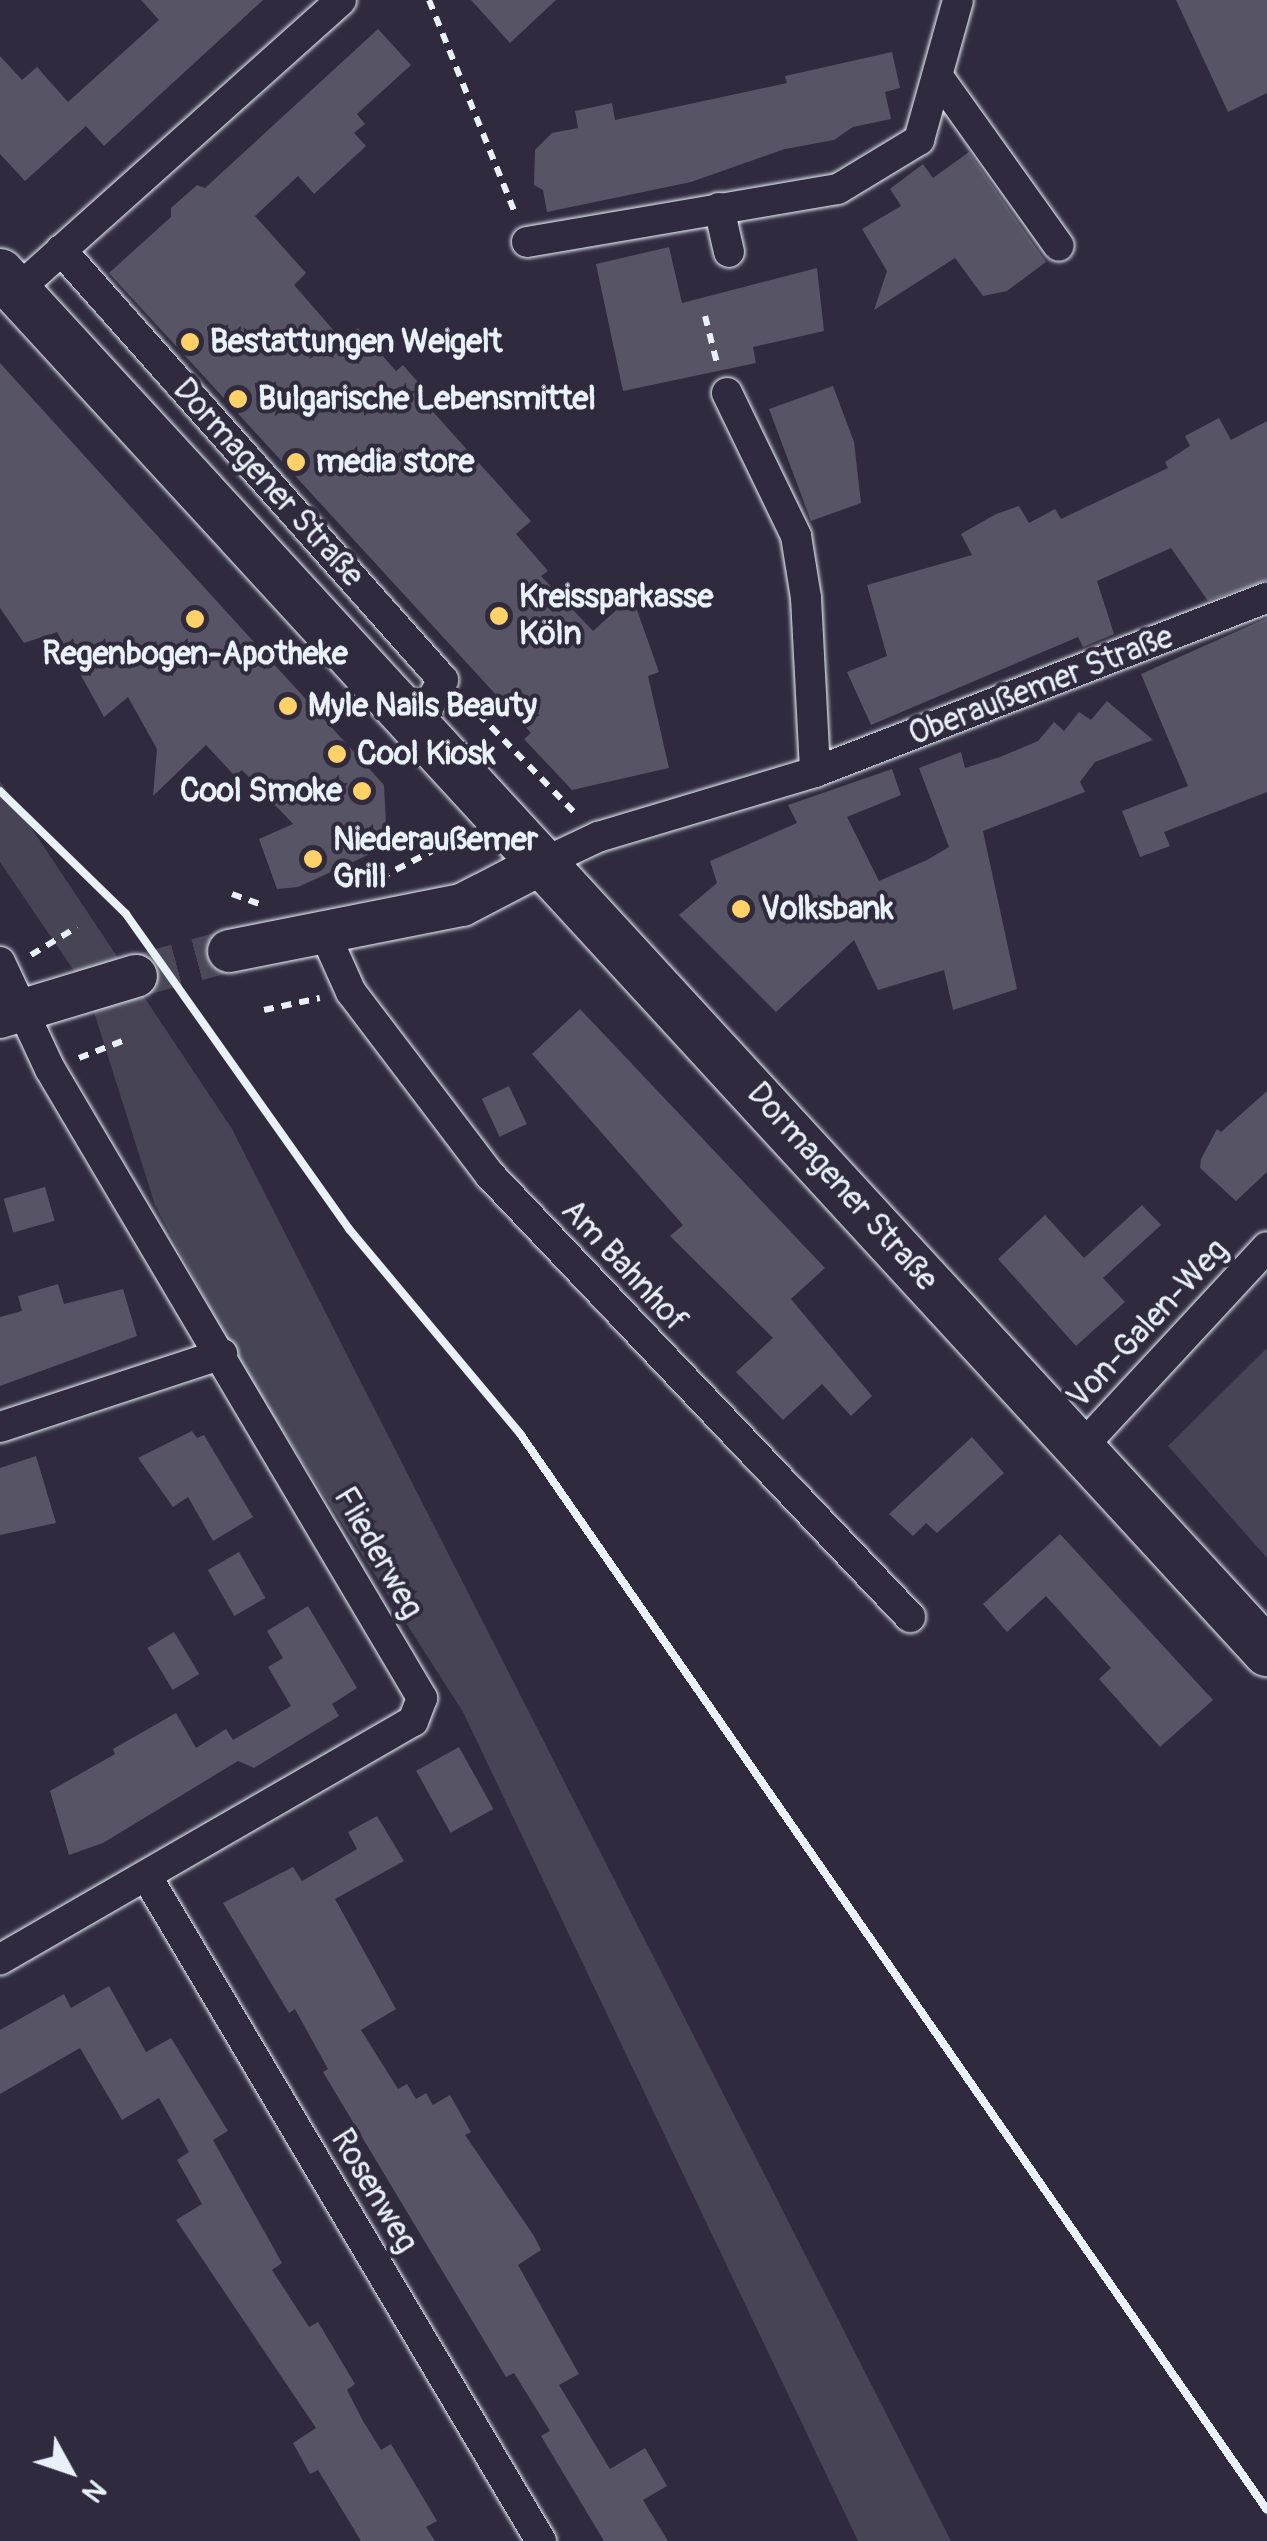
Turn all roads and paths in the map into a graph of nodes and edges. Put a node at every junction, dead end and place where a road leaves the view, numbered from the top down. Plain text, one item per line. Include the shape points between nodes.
1 (341, 0) edge
2 (429, 0) edge
3 (958, 0) edge
4 (939, 78) junction
5 (719, 208) junction
6 (527, 242) joint
7 (1059, 246) dead end
8 (61, 250) junction
9 (729, 252) dead end
10 (8, 282) edge
11 (706, 316) dead end
12 (727, 393) joint
13 (1267, 598) edge
14 (443, 680) junction
15 (418, 722) junction
16 (815, 772) junction
17 (598, 837) junction
18 (545, 862) junction
19 (76, 927) dead end
20 (324, 934) junction
21 (228, 951) tunnel mouth
22 (3, 966) edge
23 (136, 976) tunnel mouth
24 (351, 992) junction
25 (264, 1010) dead end
26 (10, 1014) edge
27 (125, 1040) dead end
28 (50, 1070) junction
29 (1267, 1247) edge
30 (222, 1354) junction
31 (0, 1427) edge
32 (1080, 1449) junction
33 (910, 1617) dead end
34 (1267, 1652) edge
35 (147, 1876) junction
36 (0, 1959) edge
37 (541, 2541) edge

1 - 8 street
2 - 6 path
3 - 4 street
4 - 5 street via 919,140 838,188
4 - 7 street
5 - 6 street
5 - 9 street
8 - 10 street
8 - 14 street, Dormagener Straße
10 - 15 main road, Dormagener Straße
11 - 12 path
12 - 16 street via 796,536
13 - 16 street, Oberaußemer Straße
14 - 15 street
14 - 17 path
15 - 18 main road, Dormagener Straße
16 - 17 street, Oberaußemer Straße
17 - 18 street, Oberaußemer Straße
18 - 20 main road, Oberaußemer Straße via 462,905
18 - 32 main road, Dormagener Straße
19 - 22 path
20 - 21 main road, Oberaußemer Straße
20 - 24 street, Am Bahnhof
22 - 26 street, Fliederweg
23 - 26 main road
24 - 25 path
24 - 33 street, Am Bahnhof via 490,1175
26 - 28 street, Fliederweg
27 - 28 path
28 - 30 street, Fliederweg
29 - 32 street, Von-Galen-Weg
30 - 31 street
30 - 35 street, Fliederweg via 422,1698 414,1721
32 - 34 main road, Dormagener Straße
35 - 36 street, Fliederweg
35 - 37 street, Rosenweg

